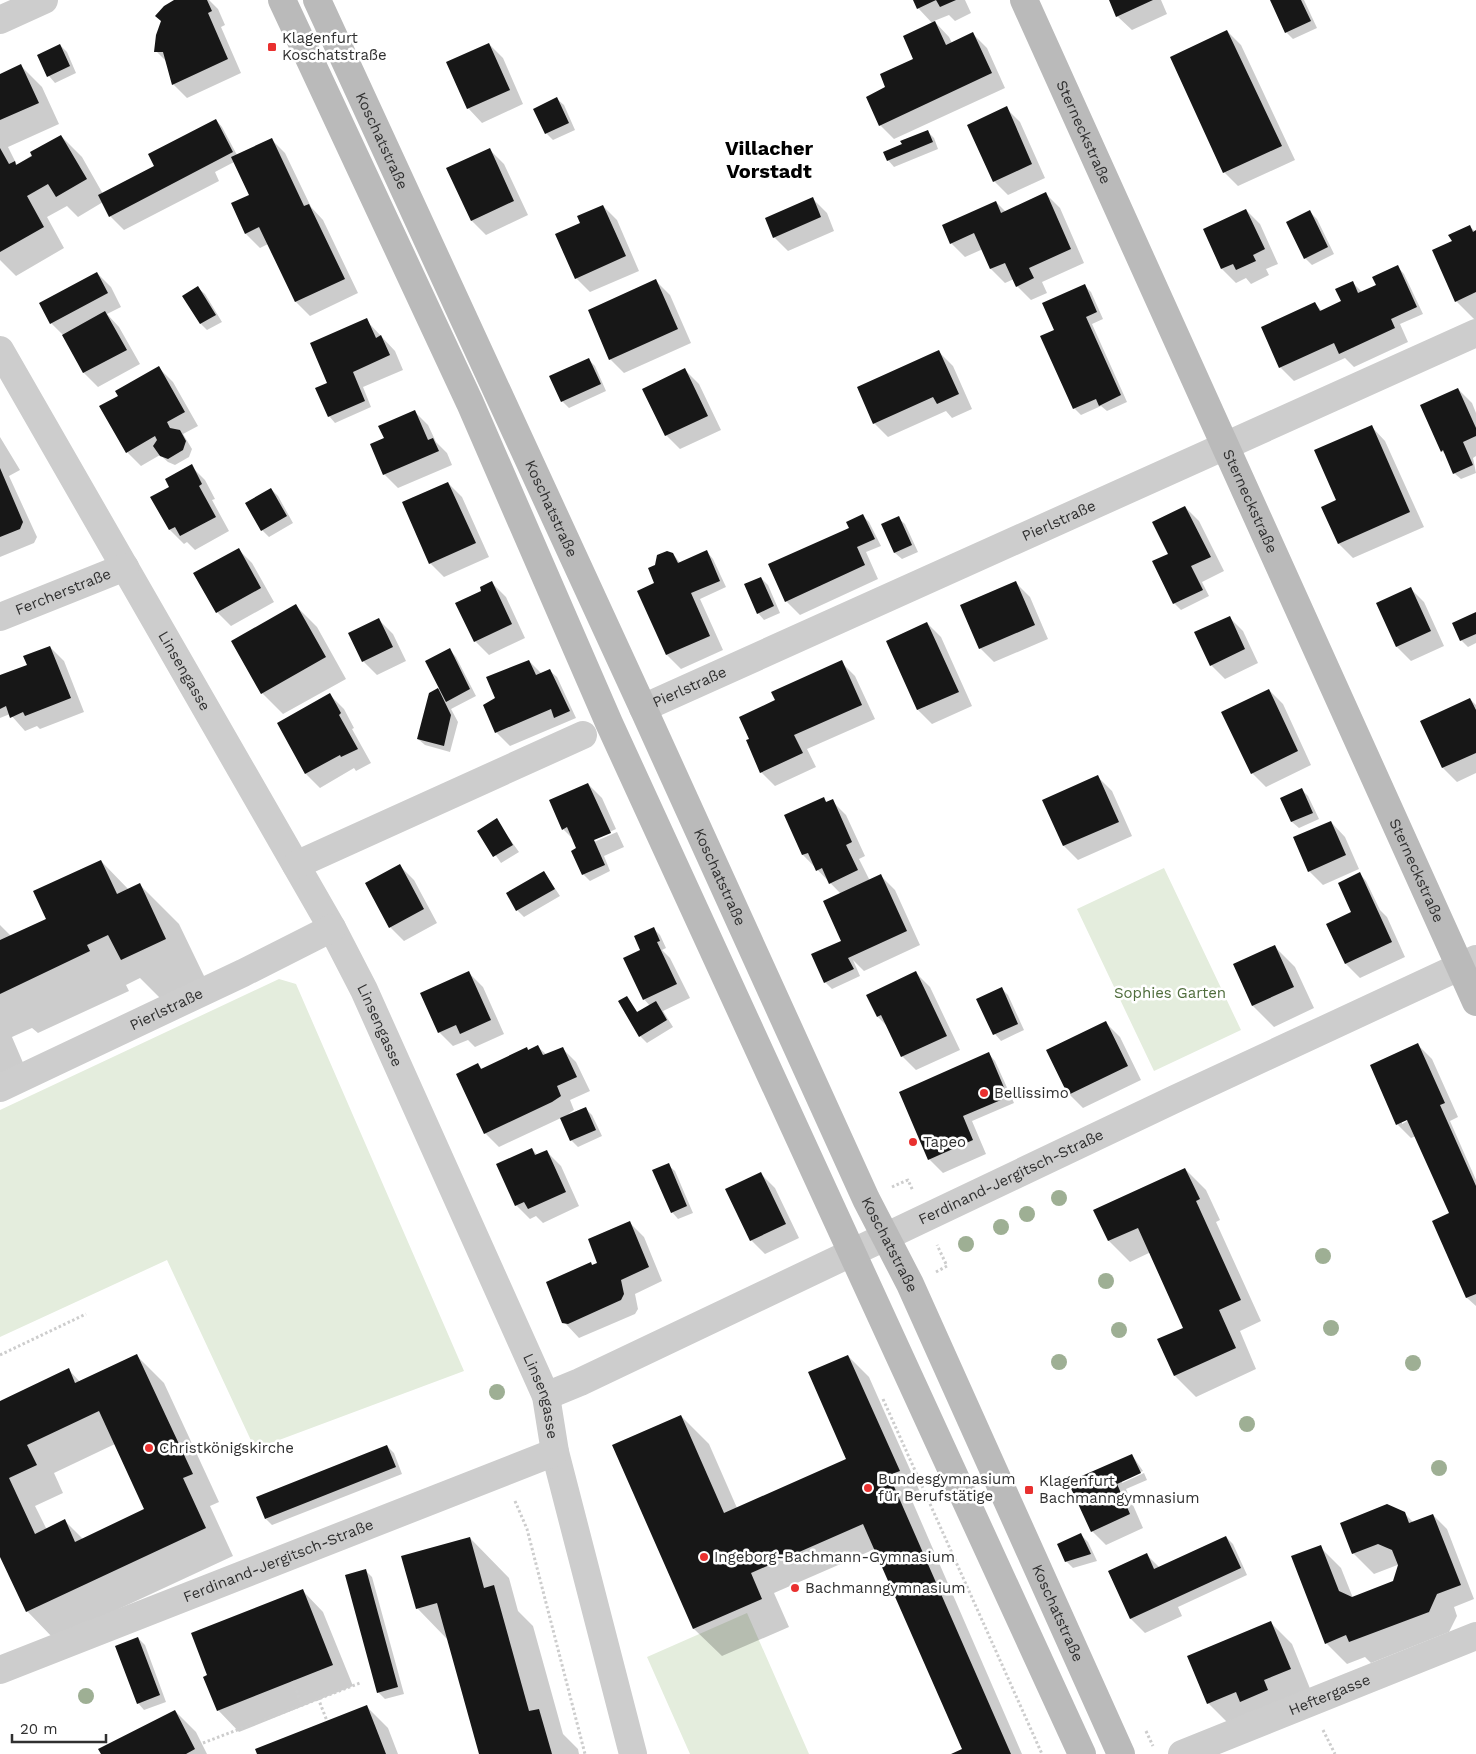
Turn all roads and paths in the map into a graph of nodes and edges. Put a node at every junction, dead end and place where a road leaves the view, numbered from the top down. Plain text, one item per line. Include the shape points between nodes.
1 (44, 0) edge
2 (282, 0) edge
3 (317, 0) edge
4 (1024, 0) edge
5 (0, 20) edge
6 (1476, 333) edge
7 (0, 350) edge
8 (1225, 446) junction
9 (125, 567) junction
10 (0, 617) edge
11 (643, 708) junction
12 (583, 735) dead end
13 (296, 865) junction
14 (332, 928) junction
15 (1468, 963) edge
16 (1476, 1002) edge
17 (0, 1088) edge
18 (890, 1188) dead end
19 (913, 1192) dead end
20 (885, 1237) junction
21 (936, 1242) dead end
22 (853, 1252) junction
23 (929, 1275) dead end
24 (86, 1314) dead end
25 (0, 1354) edge
26 (882, 1395) dead end
27 (546, 1396) junction
28 (555, 1452) junction
29 (503, 1473) junction
30 (1476, 1636) edge
31 (0, 1670) edge
32 (293, 1681) dead end
33 (360, 1683) dead end
34 (318, 1698) junction
35 (302, 1705) junction
36 (327, 1721) dead end
37 (203, 1743) dead end
38 (584, 1754) edge
39 (633, 1754) edge
40 (1042, 1754) edge
41 (1082, 1754) edge
42 (1121, 1754) edge
43 (1182, 1754) edge

1 - 5 street
2 - 22 main road, Koschatstraße via 470,403 609,723
3 - 11 main road, Koschatstraße
4 - 8 main road, Sterneckstraße
6 - 8 street, Pierlstraße
7 - 9 street, Linsengasse
8 - 11 street, Pierlstraße
8 - 15 main road, Sterneckstraße
9 - 10 street, Fercherstraße
9 - 13 street, Linsengasse
11 - 20 main road, Koschatstraße
12 - 13 street
13 - 14 street, Linsengasse
14 - 17 street, Pierlstraße
14 - 27 street, Linsengasse via 364,990
15 - 16 main road, Sterneckstraße
15 - 20 street, Ferdinand-Jergitsch-Straße
18 - 19 path via 908,1180
20 - 22 street, Ferdinand-Jergitsch-Straße
20 - 42 main road, Koschatstraße via 910,1284
21 - 23 path via 947,1266
22 - 27 street, Ferdinand-Jergitsch-Straße
22 - 41 main road, Koschatstraße
24 - 25 path
26 - 40 path
27 - 28 street, Linsengasse
28 - 29 street, Ferdinand-Jergitsch-Straße
28 - 39 street, Linsengasse
29 - 31 street, Ferdinand-Jergitsch-Straße
29 - 38 path via 527,1530
30 - 43 street, Heftergasse
32 - 35 path
33 - 34 path
34 - 35 path
34 - 36 path
35 - 37 path

